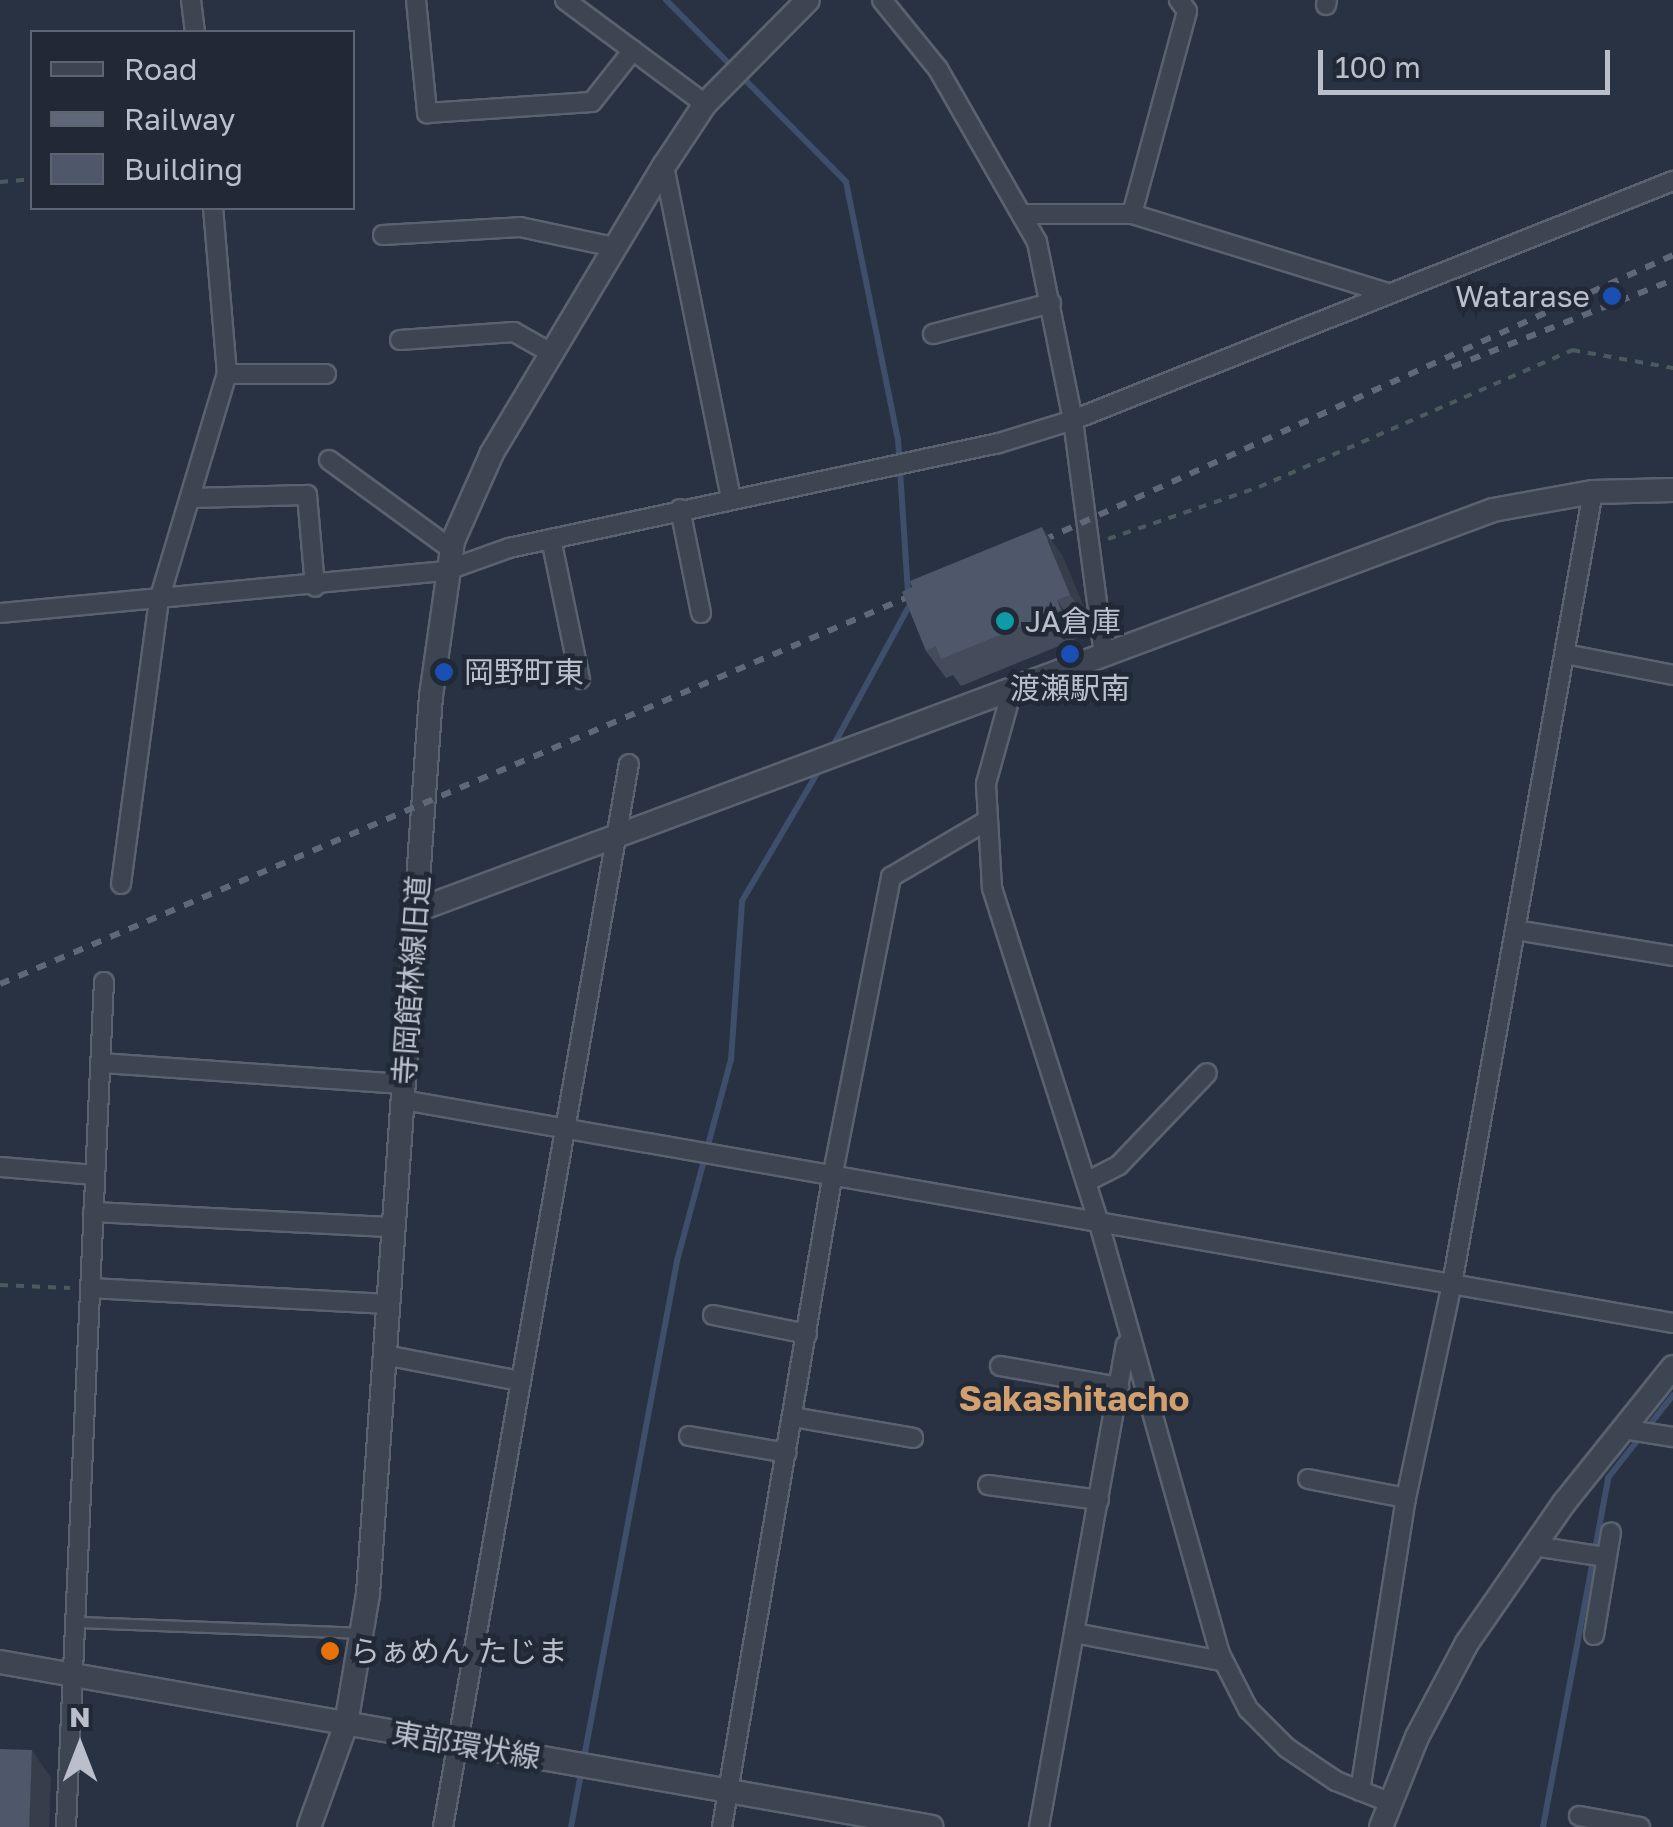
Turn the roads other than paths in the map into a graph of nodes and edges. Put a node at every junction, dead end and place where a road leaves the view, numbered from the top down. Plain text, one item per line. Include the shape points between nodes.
1 (191, 0) edge
2 (416, 0) edge
3 (565, 0) edge
4 (808, 0) edge
5 (882, 0) edge
6 (1179, 0) edge
7 (194, 30) edge
8 (633, 50) junction
9 (705, 104) junction
10 (664, 166) junction
11 (1673, 181) edge
12 (213, 210) edge
13 (1022, 214) junction
14 (1132, 214) junction
15 (383, 235) dead end
16 (614, 247) junction
17 (1387, 293) junction
18 (1051, 303) junction
19 (934, 334) dead end
20 (400, 340) dead end
21 (551, 352) junction
22 (228, 374) junction
23 (326, 374) dead end
24 (1073, 420) junction
25 (329, 460) dead end
26 (1673, 490) edge
27 (1594, 492) junction
28 (190, 498) junction
29 (731, 498) junction
30 (680, 510) junction
31 (551, 540) junction
32 (448, 560) junction
33 (315, 587) junction
34 (159, 600) junction
35 (700, 613) dead end
36 (0, 614) edge
37 (1565, 654) junction
38 (1104, 655) junction
39 (1673, 675) edge
40 (580, 680) dead end
41 (1012, 690) junction
42 (628, 764) dead end
43 (986, 821) junction
44 (619, 835) junction
45 (121, 884) dead end
46 (415, 910) junction
47 (1516, 930) junction
48 (1673, 956) edge
49 (104, 982) dead end
50 (102, 1063) junction
51 (1207, 1073) dead end
52 (403, 1092) junction
53 (564, 1128) junction
54 (0, 1167) edge
55 (833, 1173) junction
56 (94, 1175) junction
57 (1086, 1182) junction
58 (93, 1212) junction
59 (1098, 1220) junction
60 (394, 1227) junction
61 (1452, 1284) junction
62 (90, 1288) junction
63 (388, 1304) junction
64 (713, 1315) dead end
65 (1673, 1323) edge
66 (806, 1334) junction
67 (1127, 1338) junction
68 (385, 1355) junction
69 (1000, 1366) dead end
70 (1673, 1367) edge
71 (520, 1381) junction
72 (1119, 1387) junction
73 (793, 1417) junction
74 (1624, 1429) junction
75 (689, 1436) dead end
76 (1673, 1437) edge
77 (913, 1438) dead end
78 (787, 1453) junction
79 (1308, 1479) dead end
80 (988, 1485) dead end
81 (1406, 1498) junction
82 (1099, 1500) junction
83 (1611, 1532) dead end
84 (1534, 1546) junction
85 (1606, 1557) junction
86 (78, 1622) junction
87 (362, 1633) junction
88 (1075, 1634) junction
89 (1594, 1635) dead end
90 (1222, 1661) junction
91 (0, 1662) edge
92 (72, 1676) junction
93 (346, 1724) junction
94 (457, 1743) junction
95 (728, 1790) junction
96 (1360, 1791) junction
97 (1391, 1803) junction
98 (1580, 1816) dead end
99 (314, 1826) edge
100 (66, 1827) edge
101 (443, 1827) edge
102 (722, 1827) edge
103 (932, 1827) edge
104 (1039, 1827) edge
105 (1381, 1827) edge
106 (1640, 1827) edge

1 - 7 street
2 - 8 street via 427,113 592,102
3 - 8 street
4 - 9 street, 寺岡館林線旧道
5 - 13 street via 938,68
6 - 14 street via 1187,11
8 - 9 street
9 - 10 street, 寺岡館林線旧道
10 - 16 street, 寺岡館林線旧道
10 - 29 street
11 - 17 street
12 - 22 street
13 - 14 street
13 - 18 street
14 - 17 street
15 - 16 street via 520,227
16 - 21 street, 寺岡館林線旧道
17 - 24 street
18 - 19 street
18 - 24 street
20 - 21 street via 514,332
21 - 32 street, 寺岡館林線旧道 via 492,454
22 - 23 street
22 - 28 street
24 - 29 street via 996,444
24 - 38 street
25 - 32 street
26 - 27 street
27 - 37 street
27 - 38 street via 1493,510
28 - 33 street via 307,496
28 - 34 street
29 - 30 street
30 - 31 street
30 - 35 street
31 - 32 street
31 - 40 street
32 - 33 street
32 - 46 street, 寺岡館林線旧道
33 - 34 street
34 - 36 street
34 - 45 street
37 - 39 street
37 - 47 street
38 - 41 street
41 - 43 street via 991,756
41 - 44 street
42 - 44 street
43 - 55 street via 891,877
43 - 57 street via 992,888
44 - 46 street
44 - 53 street
46 - 52 street, 寺岡館林線旧道
47 - 48 street
47 - 61 street
49 - 50 street
50 - 52 street
50 - 56 street
51 - 57 street via 1119,1164
52 - 53 street
52 - 60 street, 寺岡館林線旧道
53 - 55 street
53 - 71 street
54 - 56 street
55 - 59 street
55 - 66 street
56 - 58 street
57 - 59 street
58 - 60 street
58 - 62 street
59 - 61 street
59 - 67 street
60 - 63 street, 寺岡館林線旧道
61 - 65 street
61 - 81 street
62 - 63 street
62 - 86 street
63 - 68 street, 寺岡館林線旧道
64 - 66 street
66 - 73 street
67 - 72 street
67 - 90 street
68 - 71 street
68 - 87 street, 寺岡館林線旧道
69 - 72 street
70 - 74 street
71 - 94 street
72 - 82 street
73 - 77 street
73 - 78 street
74 - 76 street
74 - 84 street
75 - 78 street
78 - 95 street
79 - 81 street
80 - 82 street
81 - 96 street
82 - 88 street
83 - 85 street
84 - 85 street
84 - 97 street via 1440,1688
85 - 89 street
86 - 87 lane
86 - 92 street
87 - 93 street, 寺岡館林線旧道
88 - 90 street
88 - 104 street
90 - 96 street via 1248,1709 1287,1748
91 - 92 street, 東部環状線
92 - 93 street, 東部環状線
92 - 100 street
93 - 94 street, 東部環状線
93 - 99 street, 寺岡館林線旧道
94 - 95 street, 東部環状線
94 - 101 street
95 - 102 street
95 - 103 street, 東部環状線
96 - 97 street
97 - 105 street
98 - 106 street

